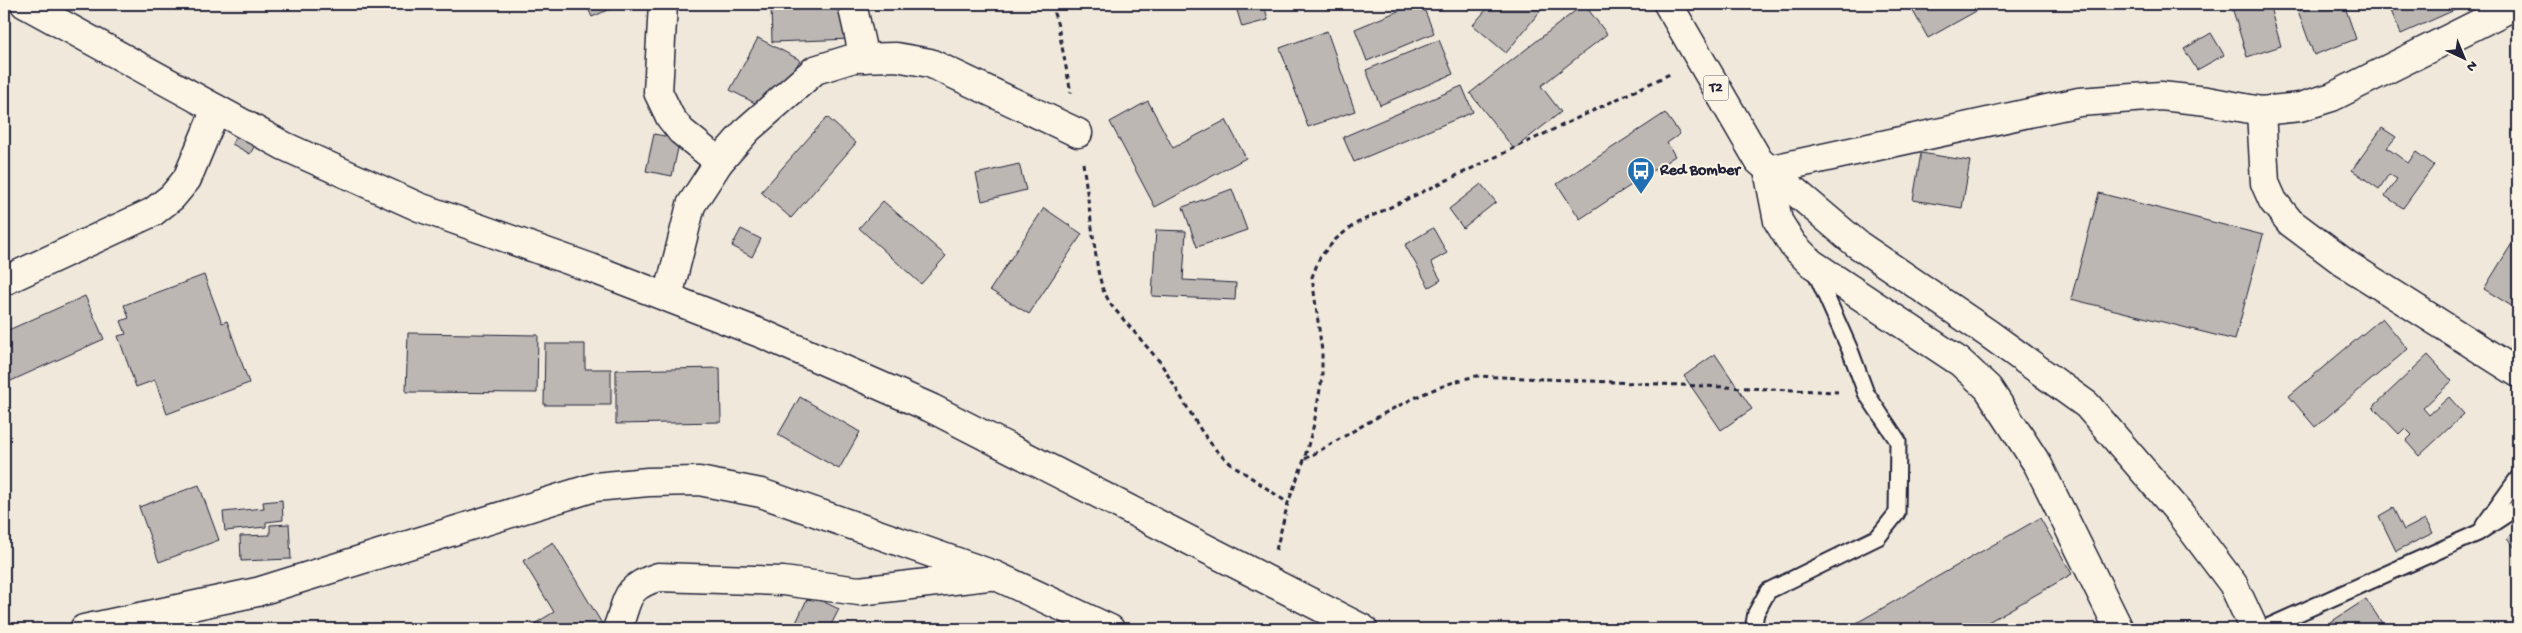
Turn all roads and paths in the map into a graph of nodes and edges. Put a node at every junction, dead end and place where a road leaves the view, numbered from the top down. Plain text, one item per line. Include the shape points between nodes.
1 (25, 4) edge
2 (663, 4) edge
3 (852, 4) edge
4 (1051, 4) edge
5 (1668, 4) edge
6 (2518, 4) edge
7 (864, 58) junction
8 (1700, 60) junction
9 (216, 109) junction
10 (2261, 110) junction
11 (1078, 134) junction
12 (719, 162) junction
13 (1768, 170) junction
14 (1811, 263) junction
15 (4, 281) edge
16 (668, 298) junction
17 (2518, 373) edge
18 (1866, 393) junction
19 (1304, 460) junction
20 (2518, 478) edge
21 (1288, 503) junction
22 (2518, 508) edge
23 (2478, 532) junction
24 (994, 575) junction
25 (1268, 580) junction
26 (84, 629) edge
27 (617, 629) edge
28 (1110, 629) edge
29 (1363, 629) edge
30 (1753, 629) edge
31 (2119, 629) edge
32 (2254, 629) edge
33 (2263, 629) edge

1 - 9 main road
2 - 12 main road via 658,92 681,131
3 - 7 main road
4 - 11 path
5 - 8 main road, T2
6 - 10 main road via 2332,97 2300,107
7 - 11 main road via 896,57 930,63
7 - 12 main road via 815,70 748,129
8 - 13 main road, T2 via 1754,153
8 - 19 path via 1355,224 1336,238 1320,257 1312,277 1322,351 1322,378
9 - 15 main road via 187,179 153,212
9 - 16 main road via 284,146 419,207
10 - 13 main road via 2161,96 2079,102
10 - 17 main road via 2265,183 2273,201 2290,222 2346,264
11 - 21 path via 1098,271 1111,305 1160,362 1216,450
12 - 16 main road via 691,205
13 - 14 main road via 1778,221 1793,245
13 - 32 main road via 1858,244 2087,405 2178,510 2233,584
14 - 18 lane
14 - 31 main road via 1960,362 1988,388 2038,465
16 - 25 main road via 765,335 932,408
18 - 19 path via 1477,376 1426,392
18 - 30 lane via 1898,440 1897,513 1878,537 1768,591 1756,613
19 - 21 path
20 - 23 lane
21 - 25 path
22 - 23 lane
23 - 33 lane
24 - 26 main road via 761,493 699,481 648,482 595,488 257,592
24 - 27 main road via 859,592 783,581 658,577 643,582 628,593
24 - 28 main road
25 - 29 main road

